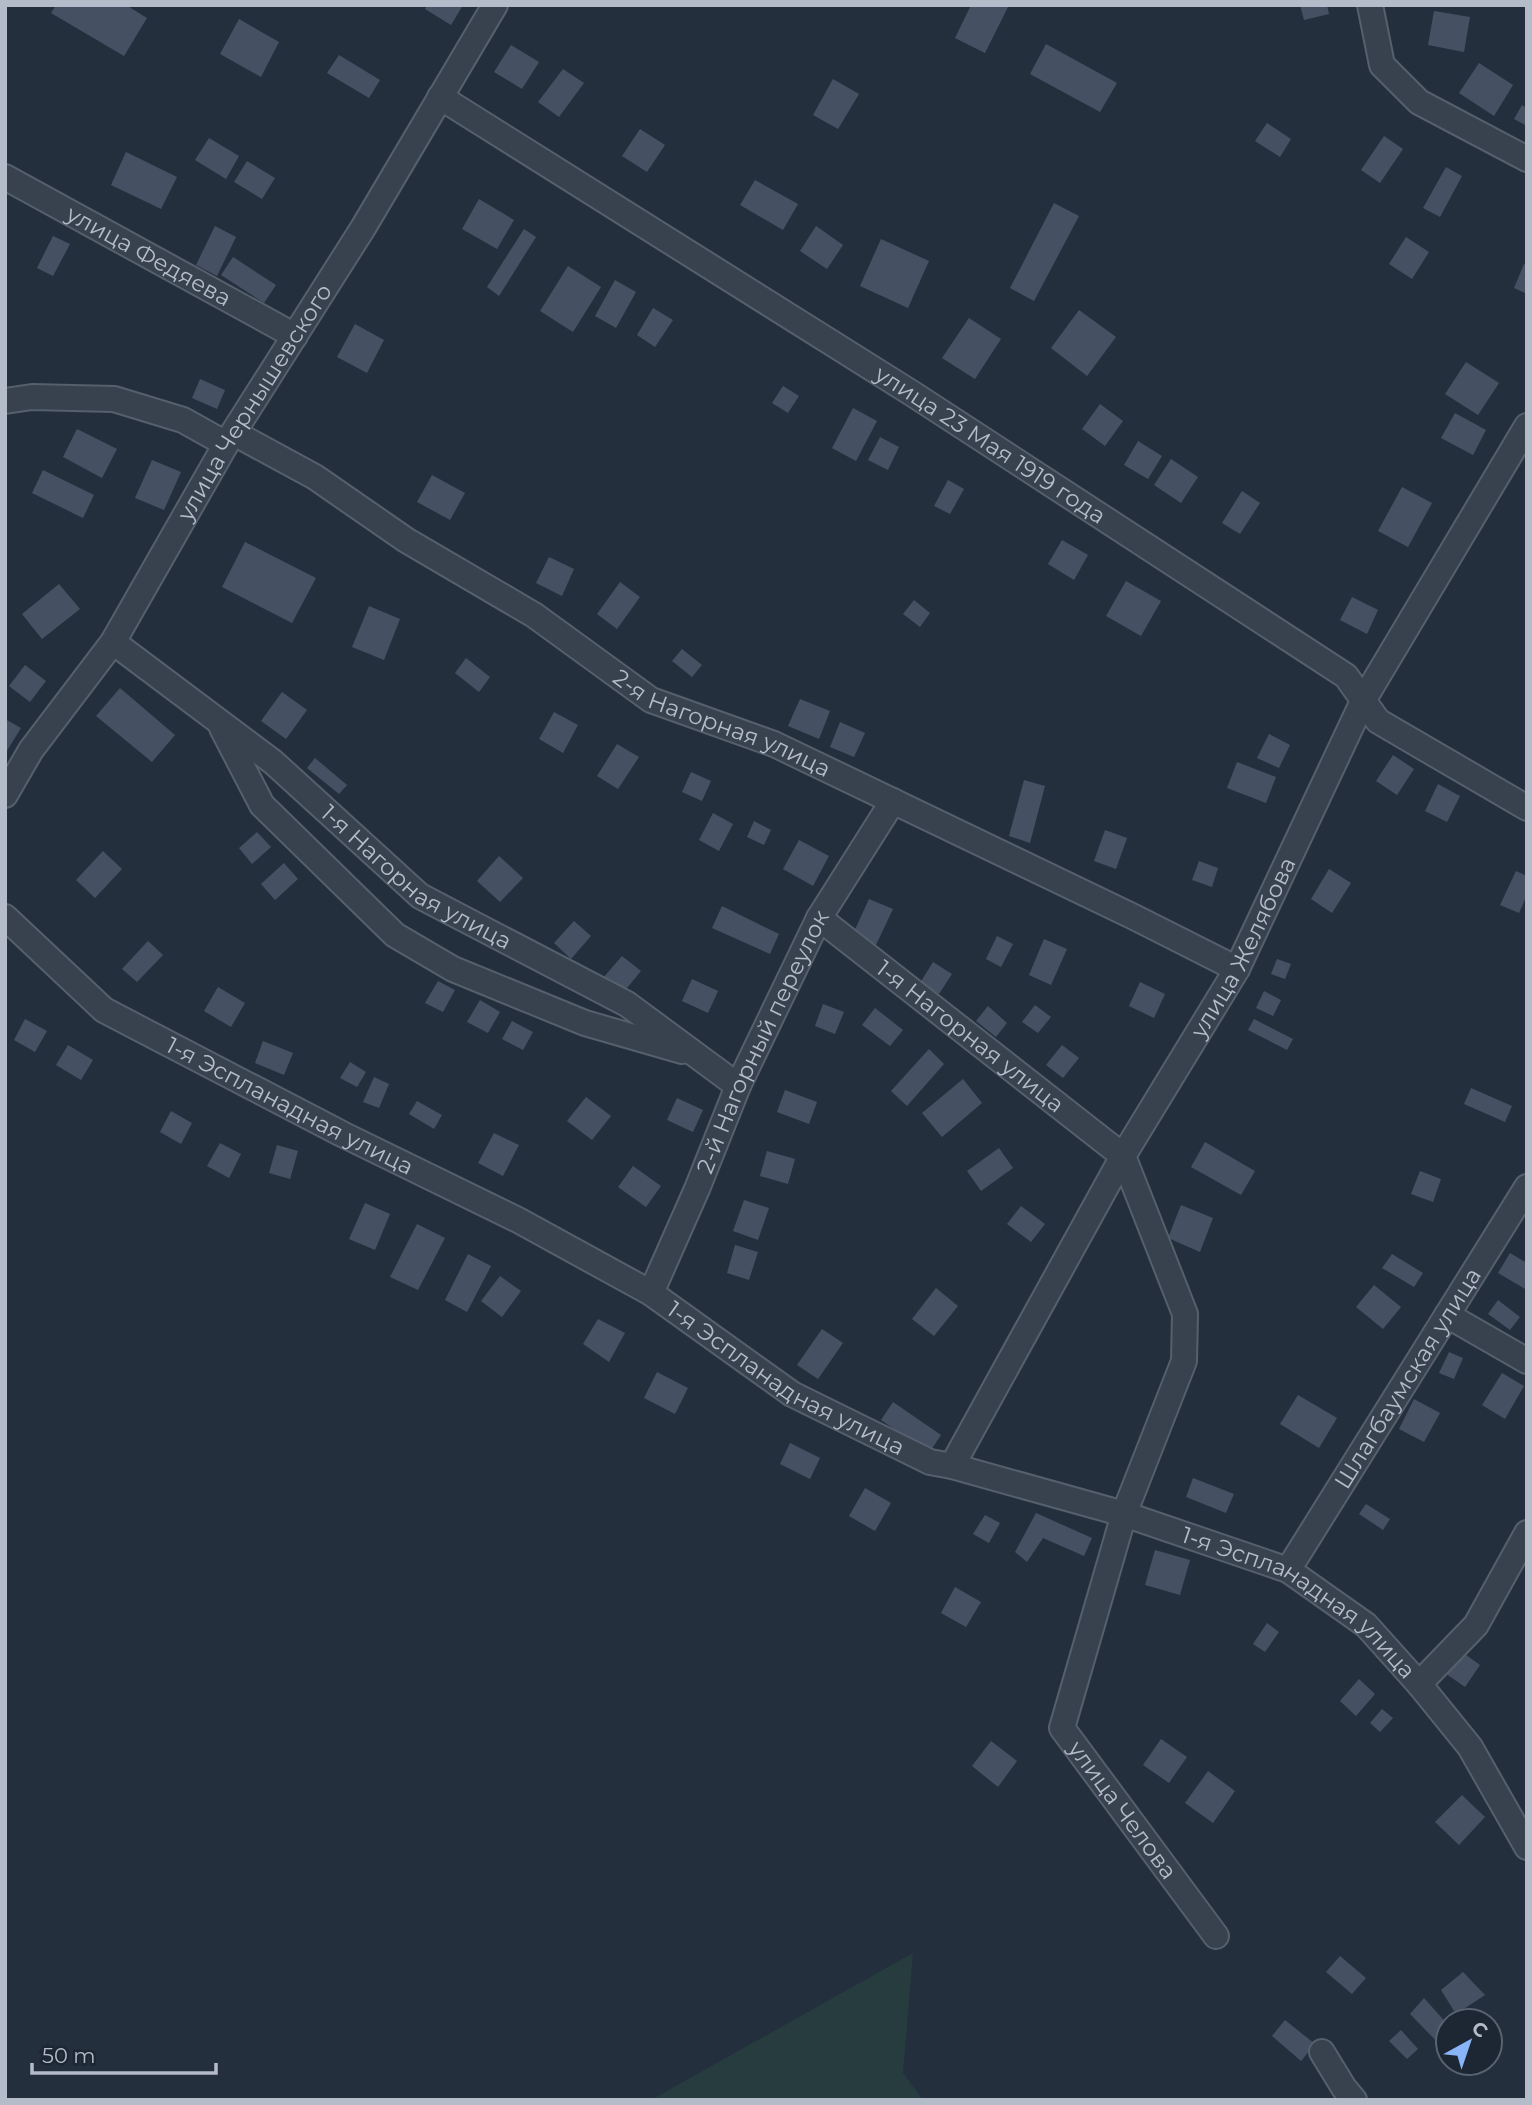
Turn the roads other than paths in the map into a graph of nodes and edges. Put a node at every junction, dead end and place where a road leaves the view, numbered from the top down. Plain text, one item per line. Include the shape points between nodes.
1 (495, 5) edge
2 (1370, 5) edge
3 (440, 97) junction
4 (1527, 159) edge
5 (5, 177) edge
6 (295, 336) junction
7 (5, 401) edge
8 (1527, 426) edge
9 (230, 438) junction
10 (113, 642) junction
11 (1364, 699) junction
12 (218, 721) junction
13 (5, 795) edge
14 (893, 801) junction
15 (1527, 808) edge
16 (5, 917) edge
17 (819, 918) junction
18 (1237, 970) junction
19 (696, 1055) junction
20 (738, 1086) junction
21 (1123, 1156) junction
22 (1524, 1199) edge
23 (651, 1293) junction
24 (1447, 1315) junction
25 (1527, 1361) edge
26 (952, 1465) junction
27 (1124, 1514) junction
28 (1527, 1532) edge
29 (1287, 1570) junction
30 (1419, 1684) junction
31 (1527, 1847) edge
32 (1216, 1936) dead end
33 (1322, 2052) dead end
34 (1354, 2100) edge

1 - 3 street, улица Чернышевского
2 - 4 street via 1382,65 1419,102
3 - 6 street, улица Чернышевского
3 - 11 street, улица 23 Мая 1919 года via 936,409 1346,676
5 - 6 street, улица Федяева
6 - 9 street, улица Чернышевского
7 - 9 street, 2-я Нагорная улица via 32,397 114,399
8 - 11 street, улица Желябова
9 - 10 street, улица Чернышевского
9 - 14 street, 2-я Нагорная улица via 315,477 406,540 534,615 651,700 774,744
10 - 12 street, 1-я Нагорная улица
10 - 13 street, улица Чернышевского via 31,750
11 - 15 street, улица 23 Мая 1919 года via 1378,721
11 - 18 street, улица Желябова
12 - 19 street, 1-я Нагорная улица via 273,762 420,896 627,1004
12 - 19 street via 262,805 395,935 453,969 585,1023
14 - 17 street, 2-й Нагорный переулок
14 - 18 street, 2-я Нагорная улица
16 - 23 street, 1-я Эспланадная улица via 104,1010
17 - 20 street, 2-й Нагорный переулок
17 - 21 street, 1-я Нагорная улица
18 - 21 street, улица Желябова
19 - 20 street, 1-я Нагорная улица
20 - 23 street, 2-й Нагорный переулок
21 - 26 street, улица Желябова
21 - 27 street via 1185,1314 1184,1361
22 - 24 street, Шлагбаумская улица
23 - 26 street, 1-я Эспланадная улица via 792,1394 930,1462
24 - 25 street
24 - 29 street, Шлагбаумская улица
26 - 27 street, 1-я Эспланадная улица
27 - 29 street, 1-я Эспланадная улица
27 - 32 street, улица Челова via 1062,1728
28 - 30 street via 1476,1625
29 - 30 street, 1-я Эспланадная улица via 1366,1625
30 - 31 street, 1-я Эспланадная улица via 1469,1747
33 - 34 street

